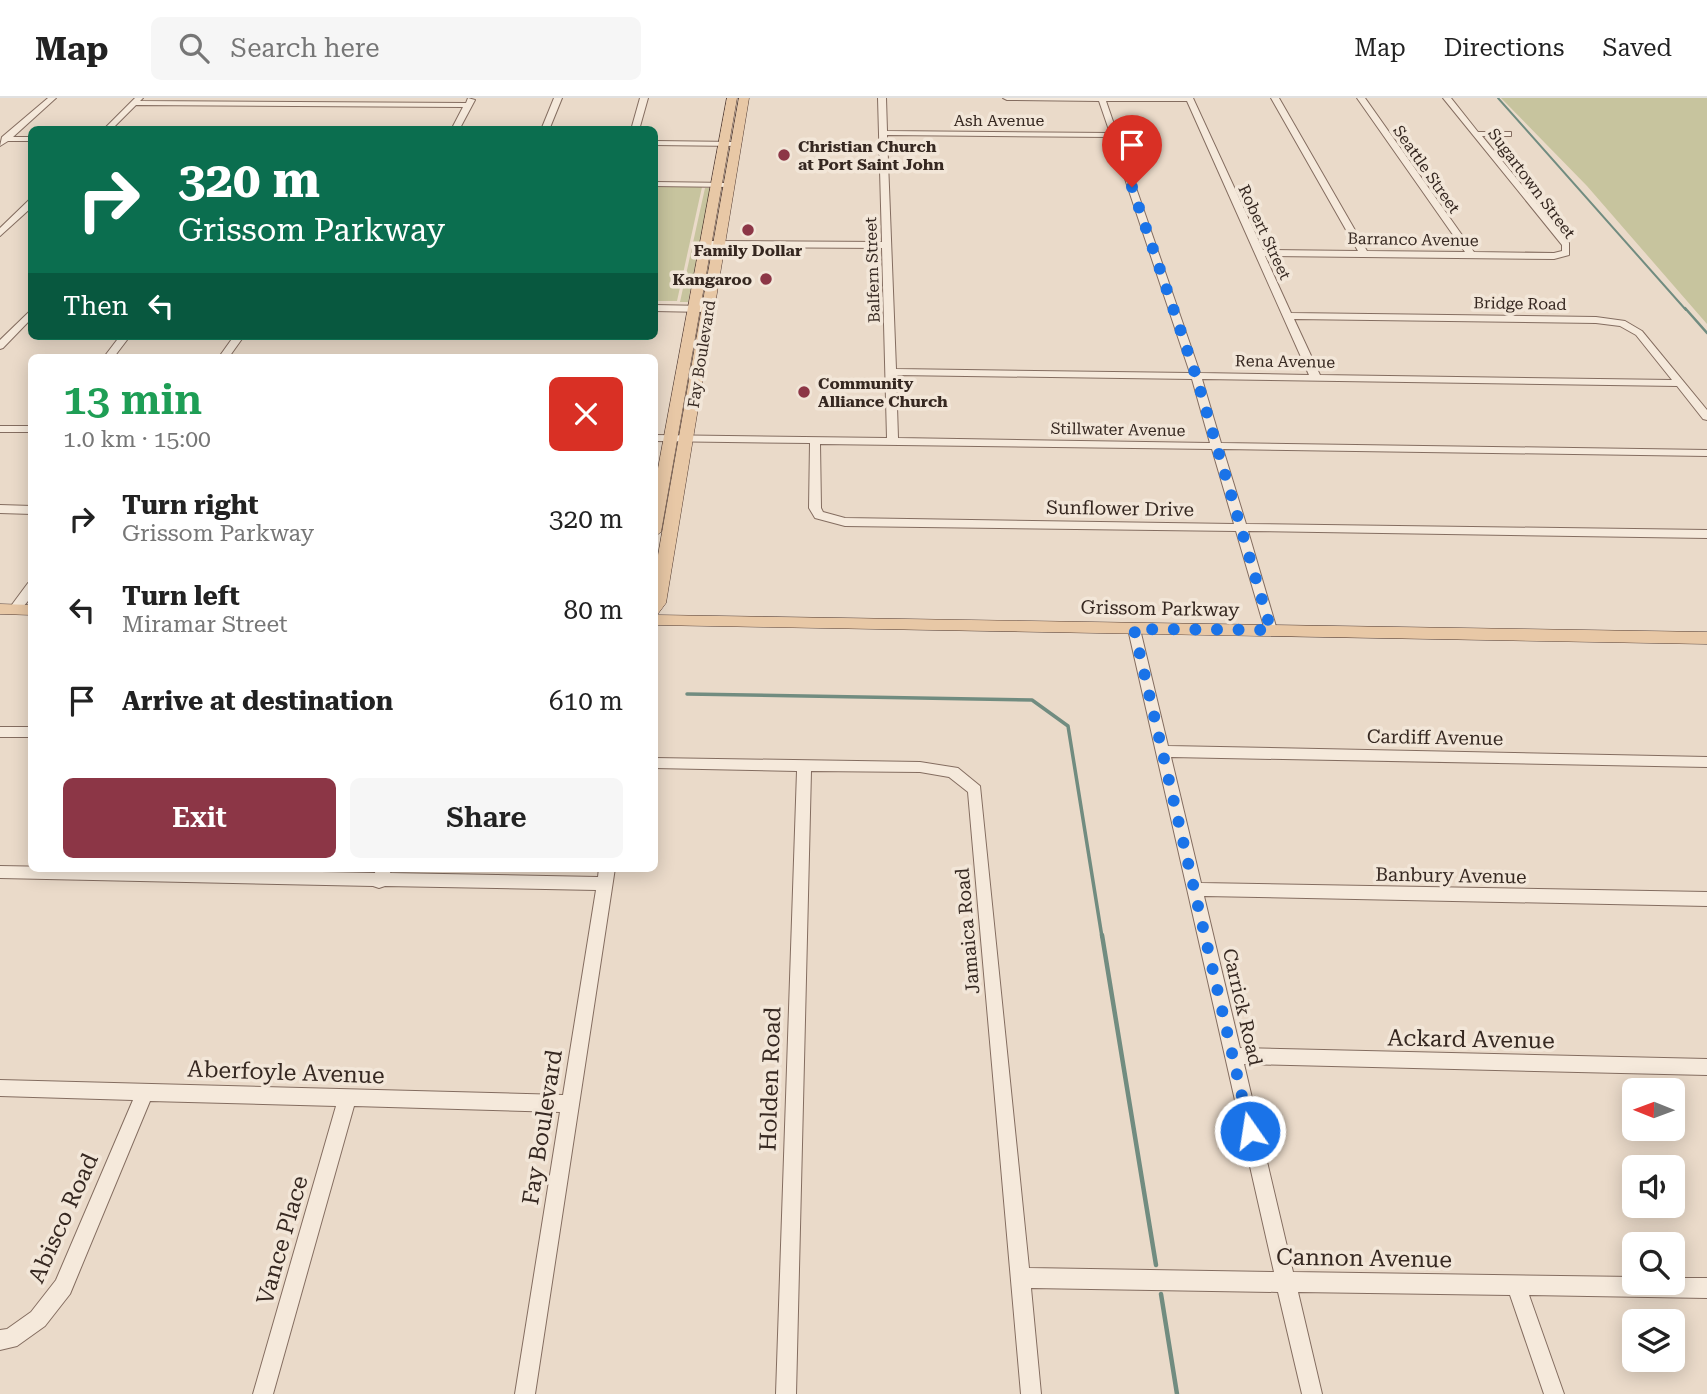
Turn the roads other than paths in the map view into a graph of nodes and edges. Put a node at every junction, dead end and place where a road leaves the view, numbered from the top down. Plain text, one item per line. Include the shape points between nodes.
1 (52, 98) edge
2 (558, 98) edge
3 (644, 98) edge
4 (732, 98) edge
5 (744, 98) edge
6 (882, 98) edge
7 (1007, 98) edge
8 (1275, 98) edge
9 (1361, 98) edge
10 (1447, 98) edge
11 (1102, 99) edge
12 (1189, 99) edge
13 (137, 100) edge
14 (470, 102) edge
15 (110, 126) edge
16 (457, 126) edge
17 (547, 126) edge
18 (636, 126) edge
19 (884, 133) junction
20 (1477, 134) junction
21 (1508, 134) dead end
22 (1114, 135) junction
23 (28, 139) edge
24 (3, 141) edge
25 (658, 143) edge
26 (723, 144) junction
27 (737, 144) junction
28 (658, 184) edge
29 (716, 185) junction
30 (730, 185) junction
31 (28, 206) edge
32 (0, 233) edge
33 (705, 244) junction
34 (720, 244) junction
35 (887, 245) junction
36 (1259, 253) junction
37 (1566, 253) joint
38 (1364, 254) junction
39 (1471, 255) junction
40 (658, 308) edge
41 (693, 309) junction
42 (709, 309) junction
43 (28, 316) edge
44 (1289, 316) junction
45 (122, 340) edge
46 (0, 346) edge
47 (111, 354) edge
48 (890, 372) junction
49 (1196, 376) junction
50 (1316, 377) junction
51 (1680, 383) junction
52 (1707, 417) edge
53 (0, 429) edge
54 (28, 429) edge
55 (658, 438) edge
56 (670, 439) junction
57 (688, 439) junction
58 (815, 441) junction
59 (893, 442) junction
60 (1218, 447) junction
61 (1707, 453) edge
62 (0, 509) edge
63 (658, 509) edge
64 (28, 510) edge
65 (1241, 527) junction
66 (1707, 534) edge
67 (28, 591) edge
68 (658, 603) edge
69 (15, 609) edge
70 (658, 620) edge
71 (1134, 629) junction
72 (1271, 630) junction
73 (1707, 638) edge
74 (0, 732) edge
75 (28, 732) edge
76 (1161, 751) junction
77 (1707, 762) edge
78 (658, 763) edge
79 (804, 766) junction
80 (0, 872) edge
81 (381, 875) edge
82 (606, 876) edge
83 (1194, 889) junction
84 (1707, 900) edge
85 (1233, 1056) junction
86 (1707, 1067) edge
87 (0, 1088) edge
88 (145, 1092) junction
89 (347, 1099) junction
90 (570, 1104) junction
91 (1020, 1278) junction
92 (1285, 1281) junction
93 (1516, 1285) junction
94 (1707, 1288) edge
95 (0, 1340) edge
96 (263, 1394) edge
97 (525, 1394) edge
98 (786, 1394) edge
99 (1031, 1394) edge
100 (1312, 1394) edge
101 (1555, 1394) edge

1 - 24 street
2 - 17 street
3 - 18 street
4 - 26 main road, Fay Boulevard
5 - 27 main road, Fay Boulevard
6 - 19 street, Balfern Street
7 - 11 street
8 - 38 street
9 - 39 street, Seattle Street
10 - 20 street, Sugartown Street
11 - 12 street
11 - 22 street
12 - 36 street, Robert Street
13 - 14 street
13 - 15 street
14 - 16 street
19 - 22 street, Ash Avenue
19 - 35 street, Balfern Street
20 - 21 street
20 - 37 street, Sugartown Street via 1566,245
22 - 49 street
23 - 24 street
25 - 26 street
26 - 27 street
26 - 29 main road, Fay Boulevard
27 - 30 main road, Fay Boulevard
28 - 29 street
29 - 30 street
29 - 33 main road, Fay Boulevard
30 - 34 main road, Fay Boulevard
31 - 32 street
33 - 34 street
33 - 41 main road, Fay Boulevard
34 - 35 street
34 - 42 main road, Fay Boulevard
35 - 48 street, Balfern Street
36 - 38 street, Barranco Avenue
36 - 44 street, Robert Street
37 - 39 street, Barranco Avenue
38 - 39 street, Barranco Avenue
40 - 41 street
41 - 42 street
41 - 56 main road, Fay Boulevard
42 - 57 main road, Fay Boulevard
43 - 46 street
44 - 50 street, Robert Street
44 - 51 street, Bridge Road via 1622,323 1639,333
45 - 47 street
48 - 49 street, Rena Avenue
48 - 59 street, Balfern Street
49 - 50 street, Rena Avenue
49 - 60 street
50 - 51 street, Rena Avenue
51 - 52 street, Bridge Road
53 - 54 street
55 - 56 street, Stillwater Avenue
56 - 57 street, Stillwater Avenue
56 - 63 main road, Fay Boulevard
57 - 58 street, Stillwater Avenue
57 - 68 main road, Fay Boulevard
58 - 59 street, Stillwater Avenue
58 - 65 street, Sunflower Drive via 813,501 819,515 832,520
59 - 60 street, Stillwater Avenue
60 - 61 street, Stillwater Avenue
60 - 65 street
62 - 64 street
65 - 66 street, Sunflower Drive
65 - 72 street
67 - 69 street
70 - 71 main road, Grissom Parkway
71 - 72 main road, Grissom Parkway
71 - 76 street, Carrick Road
72 - 73 main road, Grissom Parkway
74 - 75 street
76 - 77 street, Cardiff Avenue
76 - 83 street, Carrick Road
78 - 79 street, Jamaica Road
79 - 91 street, Jamaica Road via 920,767 953,772 975,790
79 - 98 street, Holden Road
80 - 81 street
81 - 82 street
82 - 90 street, Fay Boulevard
83 - 84 street, Banbury Avenue
83 - 85 street, Carrick Road
85 - 86 street, Ackard Avenue
85 - 92 street, Carrick Road
87 - 88 street, Aberfoyle Avenue
88 - 89 street, Aberfoyle Avenue
88 - 95 street, Abisco Road via 63,1287 38,1319 10,1339
89 - 90 street, Aberfoyle Avenue
89 - 96 street, Vance Place
90 - 97 street, Fay Boulevard
91 - 92 street, Cannon Avenue
91 - 99 street, Jamaica Road
92 - 93 street, Cannon Avenue
92 - 100 street, Carrick Road
93 - 94 street, Cannon Avenue
93 - 101 street

